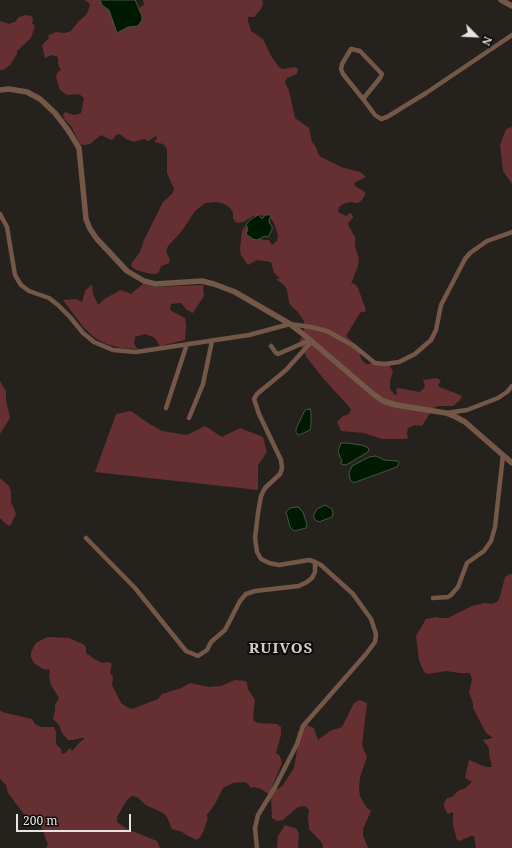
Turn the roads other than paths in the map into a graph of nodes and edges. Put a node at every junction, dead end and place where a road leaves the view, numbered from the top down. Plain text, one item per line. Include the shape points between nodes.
1 (501, 0) edge
2 (512, 6) edge
3 (512, 35) edge
4 (0, 90) edge
5 (363, 99) junction
6 (0, 214) edge
7 (512, 232) edge
8 (290, 324) junction
9 (212, 341) junction
10 (311, 341) junction
11 (187, 344) junction
12 (270, 346) dead end
13 (512, 386) edge
14 (166, 408) dead end
15 (446, 413) junction
16 (189, 418) dead end
17 (503, 455) junction
18 (512, 463) edge
19 (86, 538) dead end
20 (315, 562) junction
21 (433, 598) dead end
22 (257, 848) edge

1 - 2 street
3 - 5 street via 387,117 378,118
4 - 8 street via 27,92 40,99 68,130 79,148 86,219 90,229 127,272 155,284 202,281 214,284 235,292
5 - 5 street via 382,74 360,51 351,49 341,69
6 - 11 street via 7,227 15,275 21,285 58,305 94,342 113,350 136,352
7 - 8 street via 487,241 470,253 441,305 436,330 431,340 399,362 375,363 354,346 327,331
8 - 9 street via 249,335
8 - 10 street
9 - 11 street
9 - 16 street via 203,384
10 - 12 street via 278,354
10 - 15 street via 383,401
10 - 20 street via 286,370 254,399 281,460 282,468 280,474 265,488 255,538 257,552 261,559 269,563 279,565 302,561
11 - 14 street
13 - 15 street via 498,398 468,410
15 - 17 street via 465,422
17 - 18 street
17 - 21 street via 492,541 484,551 469,560 458,587 451,595
19 - 20 street via 135,588 186,651 198,656 225,630 246,594 299,586 312,578
20 - 22 street via 322,565 353,594 371,619 376,634 375,642 303,726 297,744 258,815 255,828

